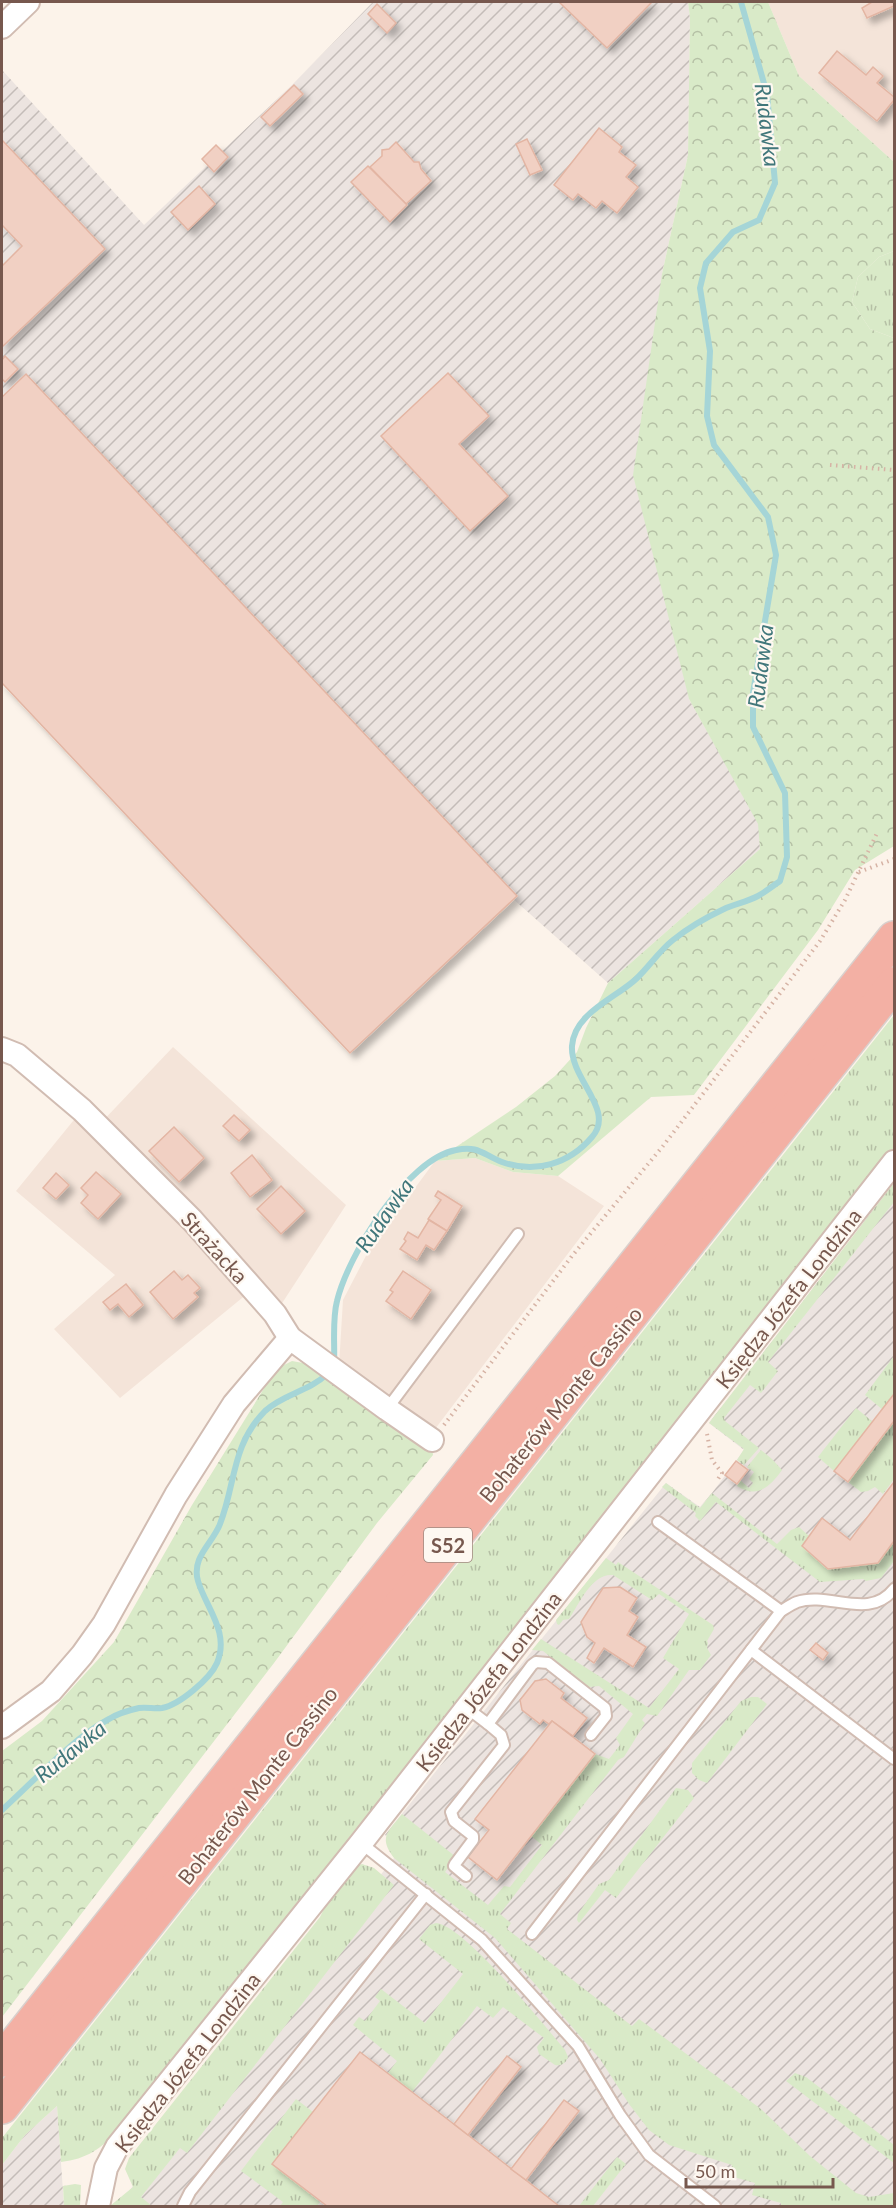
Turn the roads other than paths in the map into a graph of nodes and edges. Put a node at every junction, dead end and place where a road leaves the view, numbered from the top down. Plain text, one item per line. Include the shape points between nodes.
1 (28, 2) edge
2 (2, 27) edge
3 (894, 938) edge
4 (894, 984) edge
5 (2, 1049) edge
6 (894, 1162) edge
7 (518, 1234) dead end
8 (290, 1338) junction
9 (387, 1409) junction
10 (432, 1440) road end
11 (658, 1522) dead end
12 (894, 1589) edge
13 (781, 1611) junction
14 (751, 1650) junction
15 (467, 1707) junction
16 (488, 1724) junction
17 (2, 1727) edge
18 (591, 1735) dead end
19 (894, 1759) edge
20 (361, 1843) junction
21 (466, 1876) dead end
22 (426, 1894) junction
23 (532, 1934) dead end
24 (2, 2060) edge
25 (2, 2107) edge
26 (98, 2206) edge
27 (183, 2206) edge
28 (715, 2206) edge

1 - 2 street
3 - 24 highway, Bohaterów Monte Cassino / S52
4 - 25 highway, Bohaterów Monte Cassino / S52
5 - 8 street, Strażacka via 17,1055 82,1110 184,1212 275,1314
6 - 15 street, Księdza Józefa Londzina
7 - 9 lane
8 - 9 street, Strażacka
8 - 17 street via 234,1404 82,1655 51,1690
9 - 10 street, Strażacka
11 - 13 lane
12 - 13 lane via 879,1601 866,1604 814,1600 797,1602
13 - 14 lane
14 - 19 lane
14 - 23 lane
15 - 16 lane
15 - 20 street, Księdza Józefa Londzina
16 - 18 lane via 532,1665 542,1662 605,1708 606,1716
16 - 21 lane via 501,1735 504,1745 451,1812 454,1821 473,1836 454,1864
20 - 22 lane
20 - 26 street, Księdza Józefa Londzina via 117,2147 106,2168
22 - 27 lane via 190,2192
22 - 28 lane via 482,1940 578,2046 649,2155

